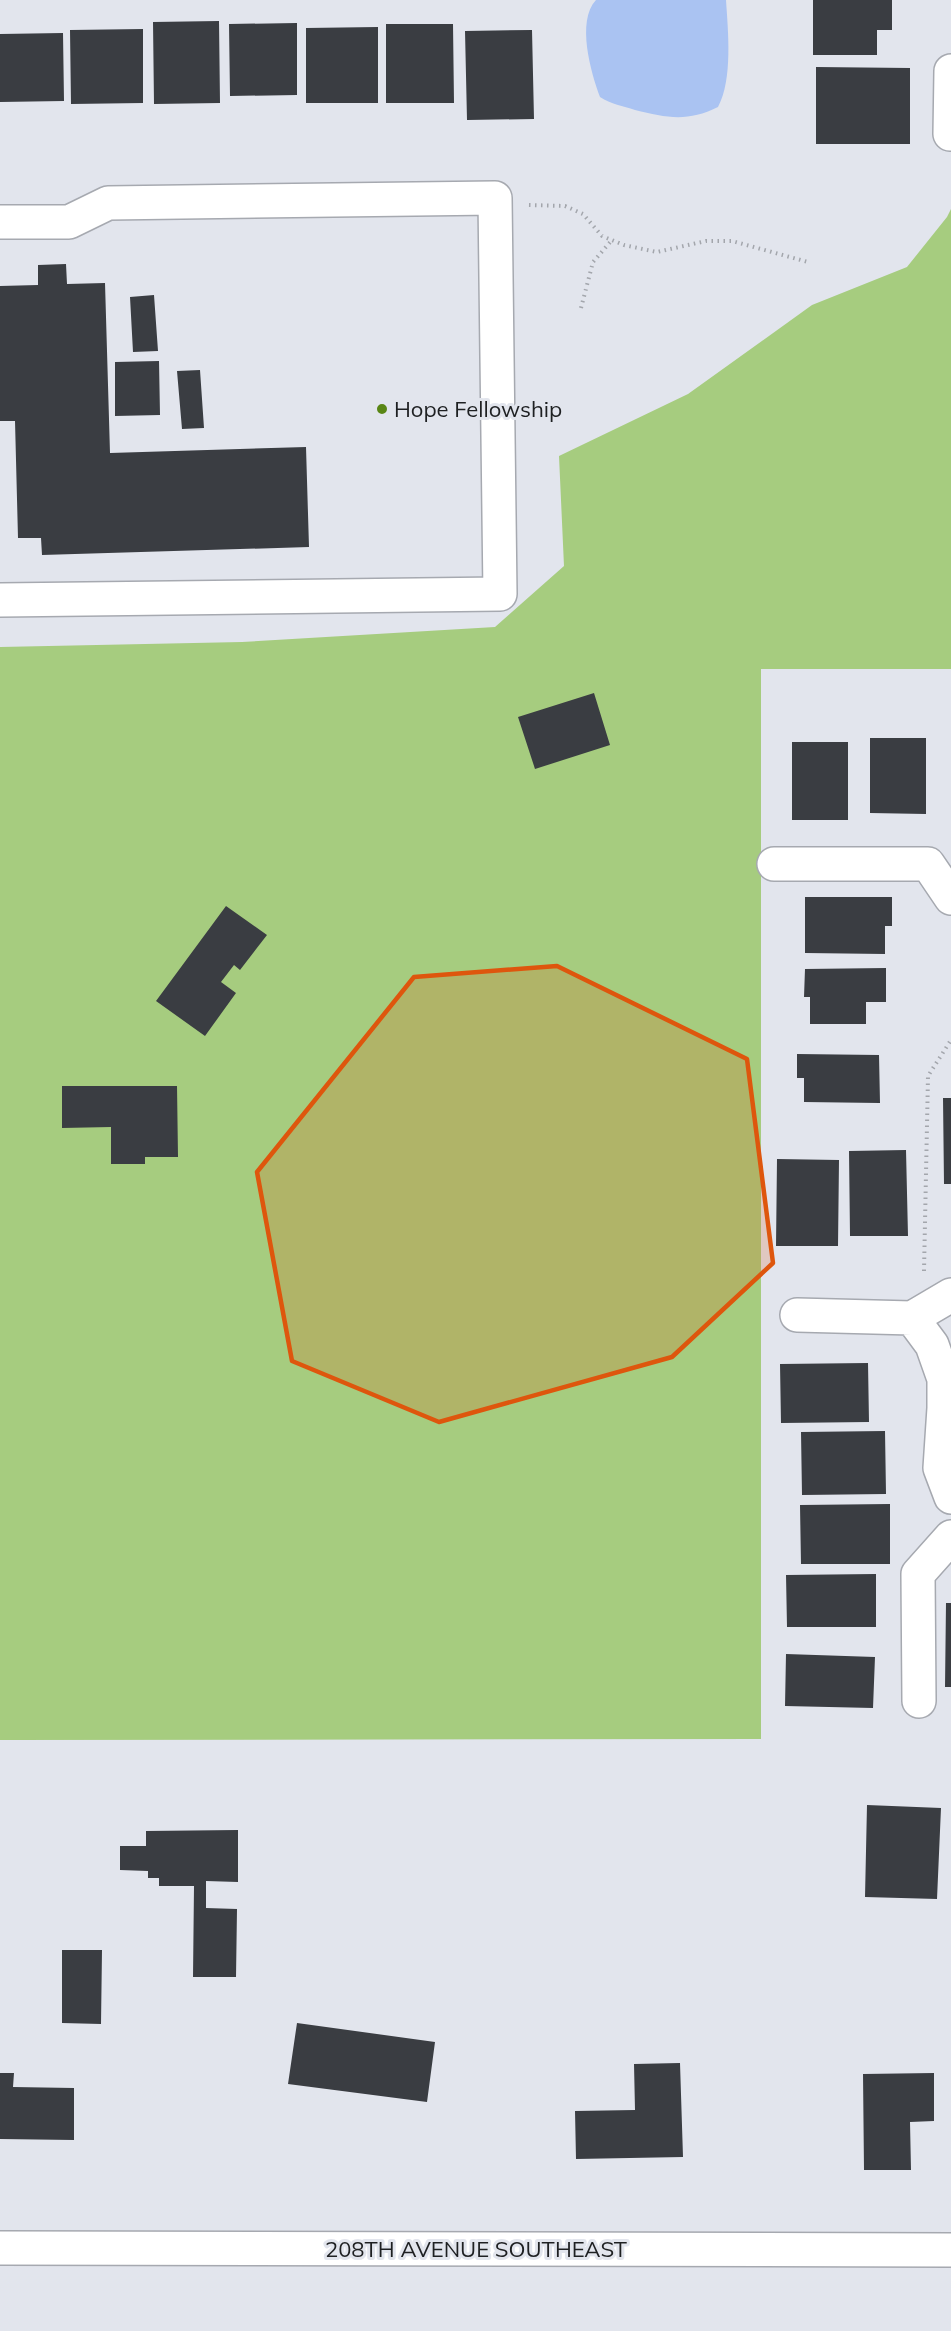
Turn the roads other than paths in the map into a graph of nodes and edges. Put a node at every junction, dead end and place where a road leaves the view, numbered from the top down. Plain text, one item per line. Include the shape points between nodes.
1 (951, 71) edge
2 (950, 134) edge
3 (0, 222) edge
4 (0, 600) edge
5 (774, 864) dead end
6 (951, 898) edge
7 (929, 1308) edge
8 (797, 1316) dead end
9 (951, 1497) edge
10 (951, 1537) edge
11 (919, 1701) dead end
12 (0, 2248) edge
13 (951, 2250) edge

1 - 2 street
3 - 4 street via 69,222 108,203 495,198 500,594
5 - 6 street via 928,864
7 - 8 street
7 - 9 street via 932,1345 944,1379 940,1468
10 - 11 street via 918,1574
12 - 13 street, 208TH AVENUE SOUTHEAST

